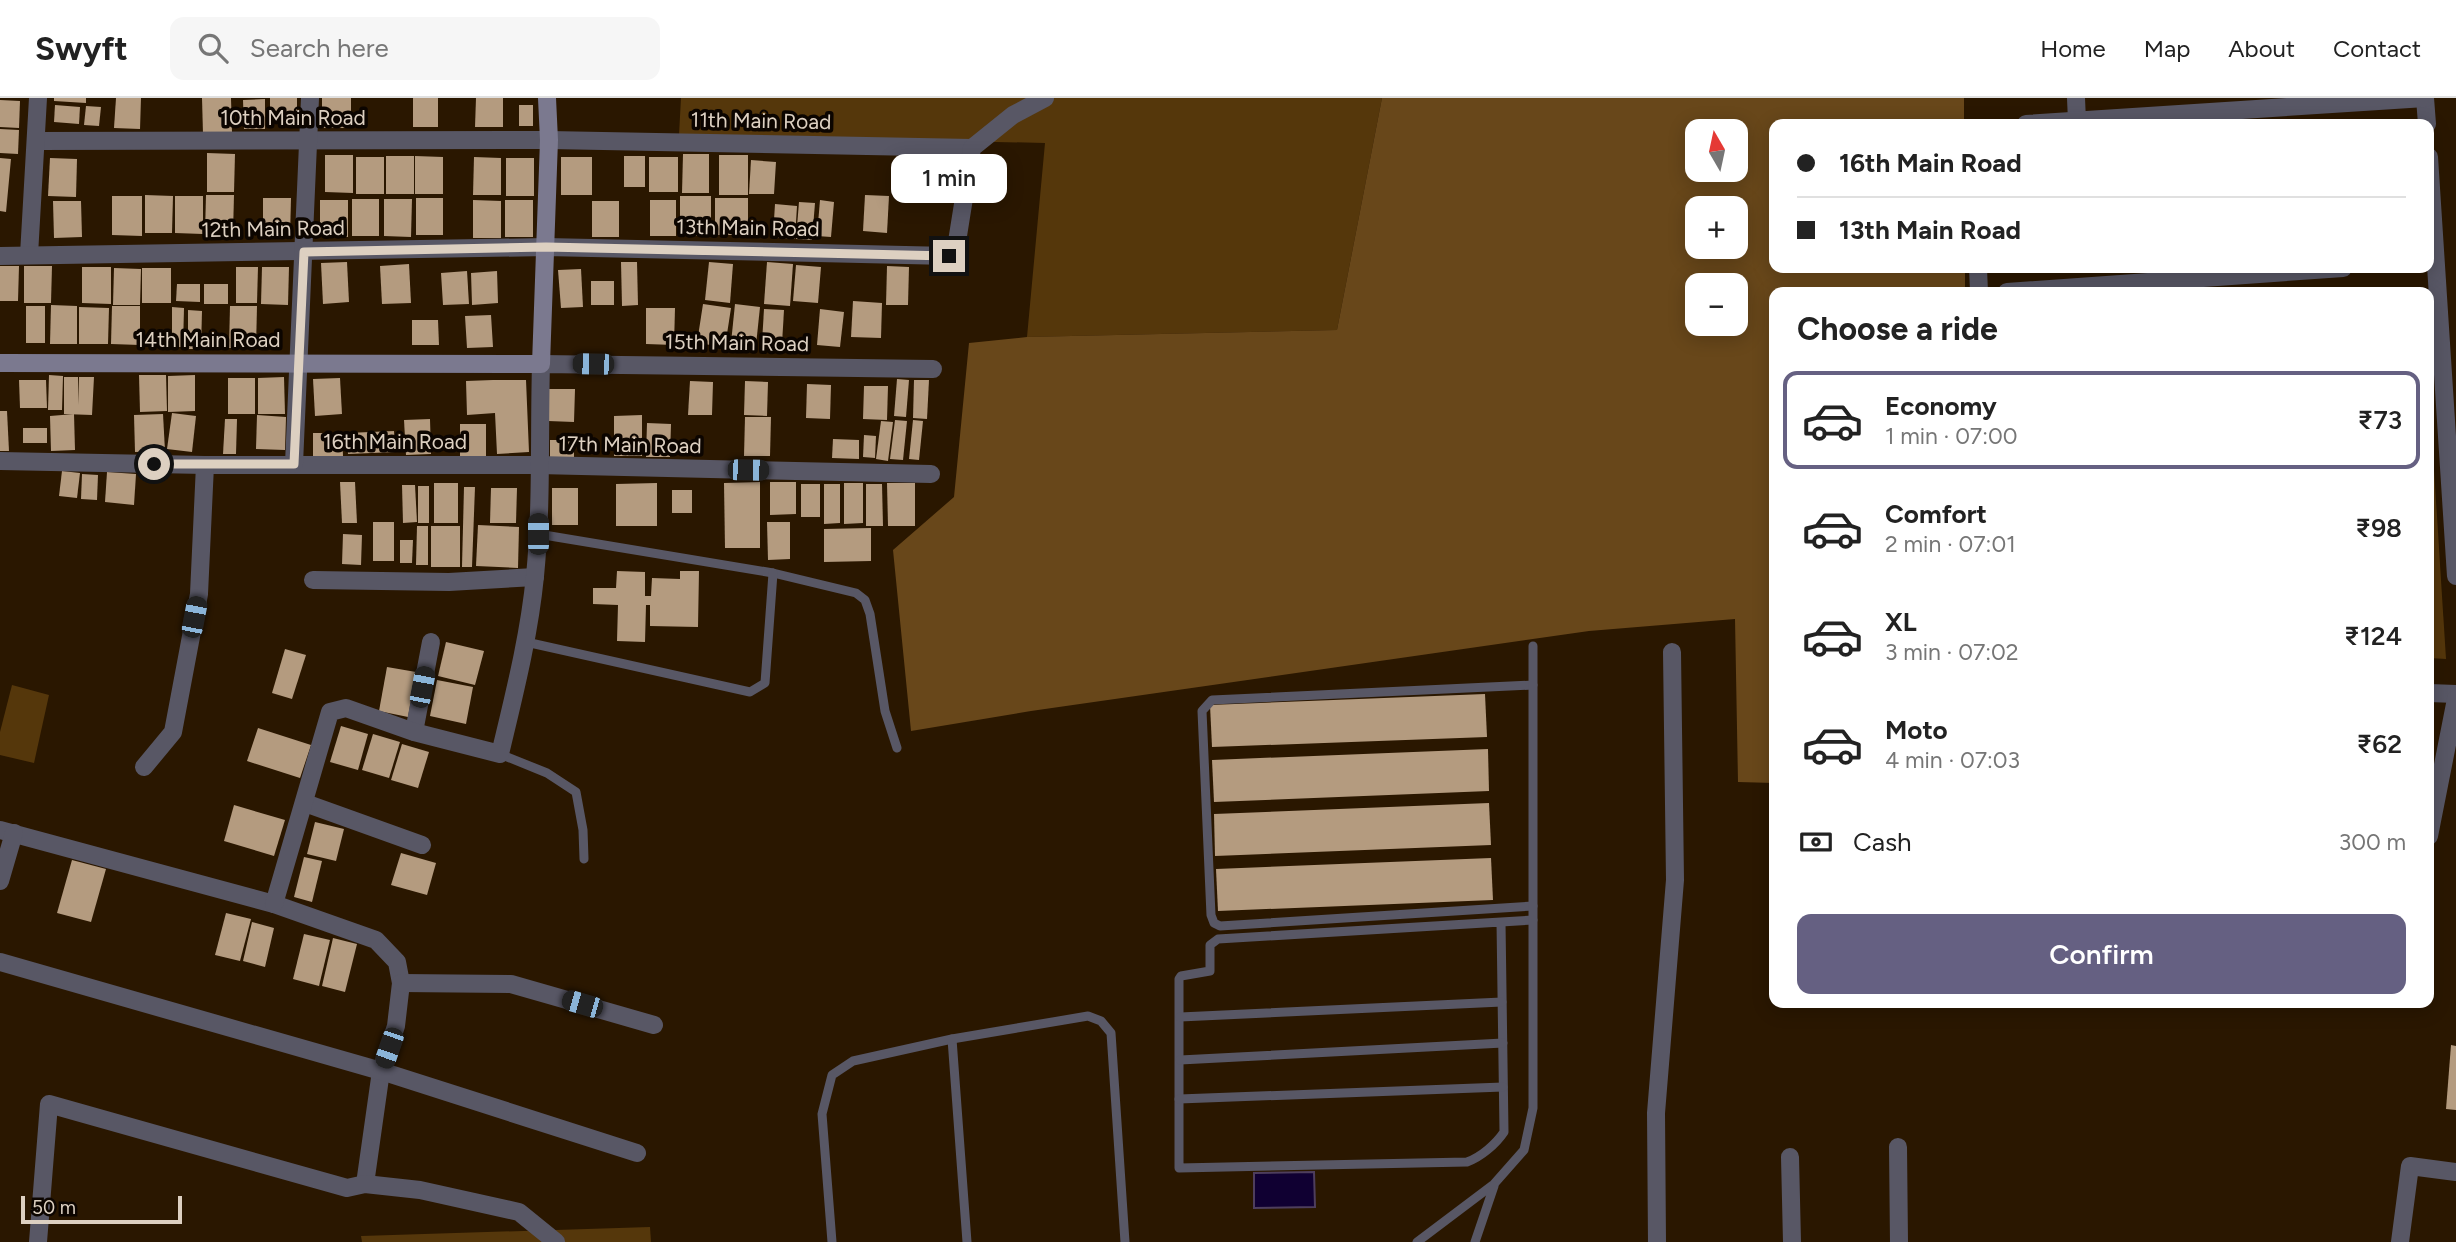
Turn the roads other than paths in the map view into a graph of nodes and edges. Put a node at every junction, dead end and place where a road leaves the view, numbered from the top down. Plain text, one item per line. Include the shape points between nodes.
1 (38, 98) edge
2 (310, 98) edge
3 (547, 98) edge
4 (1045, 98) edge
5 (2076, 98) edge
6 (2425, 98) edge
7 (2202, 105) edge
8 (2077, 119) edge
9 (2093, 119) edge
10 (2427, 119) edge
11 (549, 140) junction
12 (37, 141) junction
13 (308, 141) junction
14 (972, 148) junction
15 (546, 247) junction
16 (304, 252) junction
17 (29, 255) junction
18 (0, 256) edge
19 (2282, 273) edge
20 (2110, 287) edge
21 (2434, 315) edge
22 (0, 363) edge
23 (299, 363) junction
24 (541, 364) junction
25 (933, 369) dead end
26 (2438, 422) edge
27 (0, 461) edge
28 (294, 464) junction
29 (205, 465) junction
30 (538, 466) junction
31 (931, 474) dead end
32 (538, 534) junction
33 (773, 573) junction
34 (2456, 576) edge
35 (535, 577) junction
36 (313, 580) dead end
37 (431, 642) dead end
38 (526, 642) junction
39 (1533, 646) dead end
40 (1672, 652) dead end
41 (1533, 685) junction
42 (2434, 694) edge
43 (2456, 696) edge
44 (414, 732) junction
45 (897, 748) dead end
46 (500, 754) junction
47 (144, 767) dead end
48 (2449, 769) edge
49 (305, 803) junction
50 (2434, 819) edge
51 (7, 831) edge
52 (422, 845) dead end
53 (583, 859) dead end
54 (0, 881) edge
55 (274, 904) junction
56 (1533, 906) junction
57 (1533, 920) junction
58 (1501, 922) junction
59 (0, 962) edge
60 (401, 983) junction
61 (1502, 1002) junction
62 (1180, 1017) junction
63 (654, 1025) dead end
64 (952, 1039) junction
65 (1503, 1043) junction
66 (1180, 1060) junction
67 (381, 1071) junction
68 (1503, 1087) junction
69 (1179, 1099) junction
70 (1898, 1147) dead end
71 (637, 1153) dead end
72 (1790, 1157) dead end
73 (2456, 1172) edge
74 (365, 1184) junction
75 (1494, 1184) junction
76 (38, 1242) edge
77 (556, 1242) edge
78 (832, 1242) edge
79 (967, 1242) edge
80 (1125, 1242) edge
81 (1417, 1242) edge
82 (1475, 1242) edge
83 (1657, 1242) edge
84 (1792, 1242) edge
85 (1899, 1242) edge
86 (2400, 1242) edge

1 - 12 street
2 - 13 street
3 - 11 street
4 - 14 street via 1013,115
5 - 8 street
6 - 7 street
6 - 10 street
7 - 9 street
11 - 13 street, 10th Main Road
11 - 14 street, 11th Main Road
11 - 15 street
12 - 13 street, 10th Main Road
12 - 17 street
13 - 16 street
14 - 15 street, 13th Main Road via 956,248 949,256
15 - 16 street, 12th Main Road
15 - 24 street
16 - 17 street, 12th Main Road
16 - 23 street
17 - 18 street, 12th Main Road
19 - 20 street
21 - 26 street
22 - 23 street, 14th Main Road
23 - 24 street, 14th Main Road
23 - 28 street
24 - 25 street, 15th Main Road
24 - 30 street
26 - 34 street
27 - 29 street, 16th Main Road
28 - 29 street, 16th Main Road
28 - 30 street, 16th Main Road
29 - 47 street via 199,594 173,732
30 - 31 street, 17th Main Road
30 - 32 street
32 - 33 lane
32 - 35 street
33 - 38 lane via 765,683 750,692
33 - 45 lane via 856,593 864,600 885,711
35 - 36 street via 449,582
35 - 38 street
37 - 44 street
38 - 46 street
39 - 41 lane
40 - 83 street via 1675,880 1656,1113
41 - 56 lane
41 - 56 lane via 1212,700 1202,711 1214,923
42 - 43 street
43 - 48 street
44 - 46 street
44 - 49 street via 346,708 330,712
46 - 53 lane via 547,773 576,792
48 - 50 street
49 - 52 street
49 - 55 street
51 - 54 street
51 - 55 street
55 - 60 street via 376,940 397,962
56 - 57 lane
57 - 58 lane
57 - 75 lane via 1531,1126 1524,1150
58 - 61 lane
58 - 62 lane via 1217,939 1210,945 1210,971 1180,977
59 - 67 street
60 - 63 street via 511,984
60 - 67 street via 396,1026
61 - 62 lane
61 - 65 lane
62 - 66 lane
64 - 78 lane via 853,1061 832,1075 822,1114
64 - 79 lane
64 - 80 lane via 1088,1016 1101,1021 1111,1033
65 - 66 lane
65 - 68 lane
66 - 69 lane
67 - 71 street
67 - 74 street
68 - 69 lane
68 - 69 lane via 1504,1132 1467,1162 1180,1169
70 - 85 street
72 - 84 street
73 - 86 street via 2410,1166
74 - 76 street via 347,1188 49,1104
74 - 77 street via 420,1189 519,1212
75 - 81 lane
75 - 82 lane

